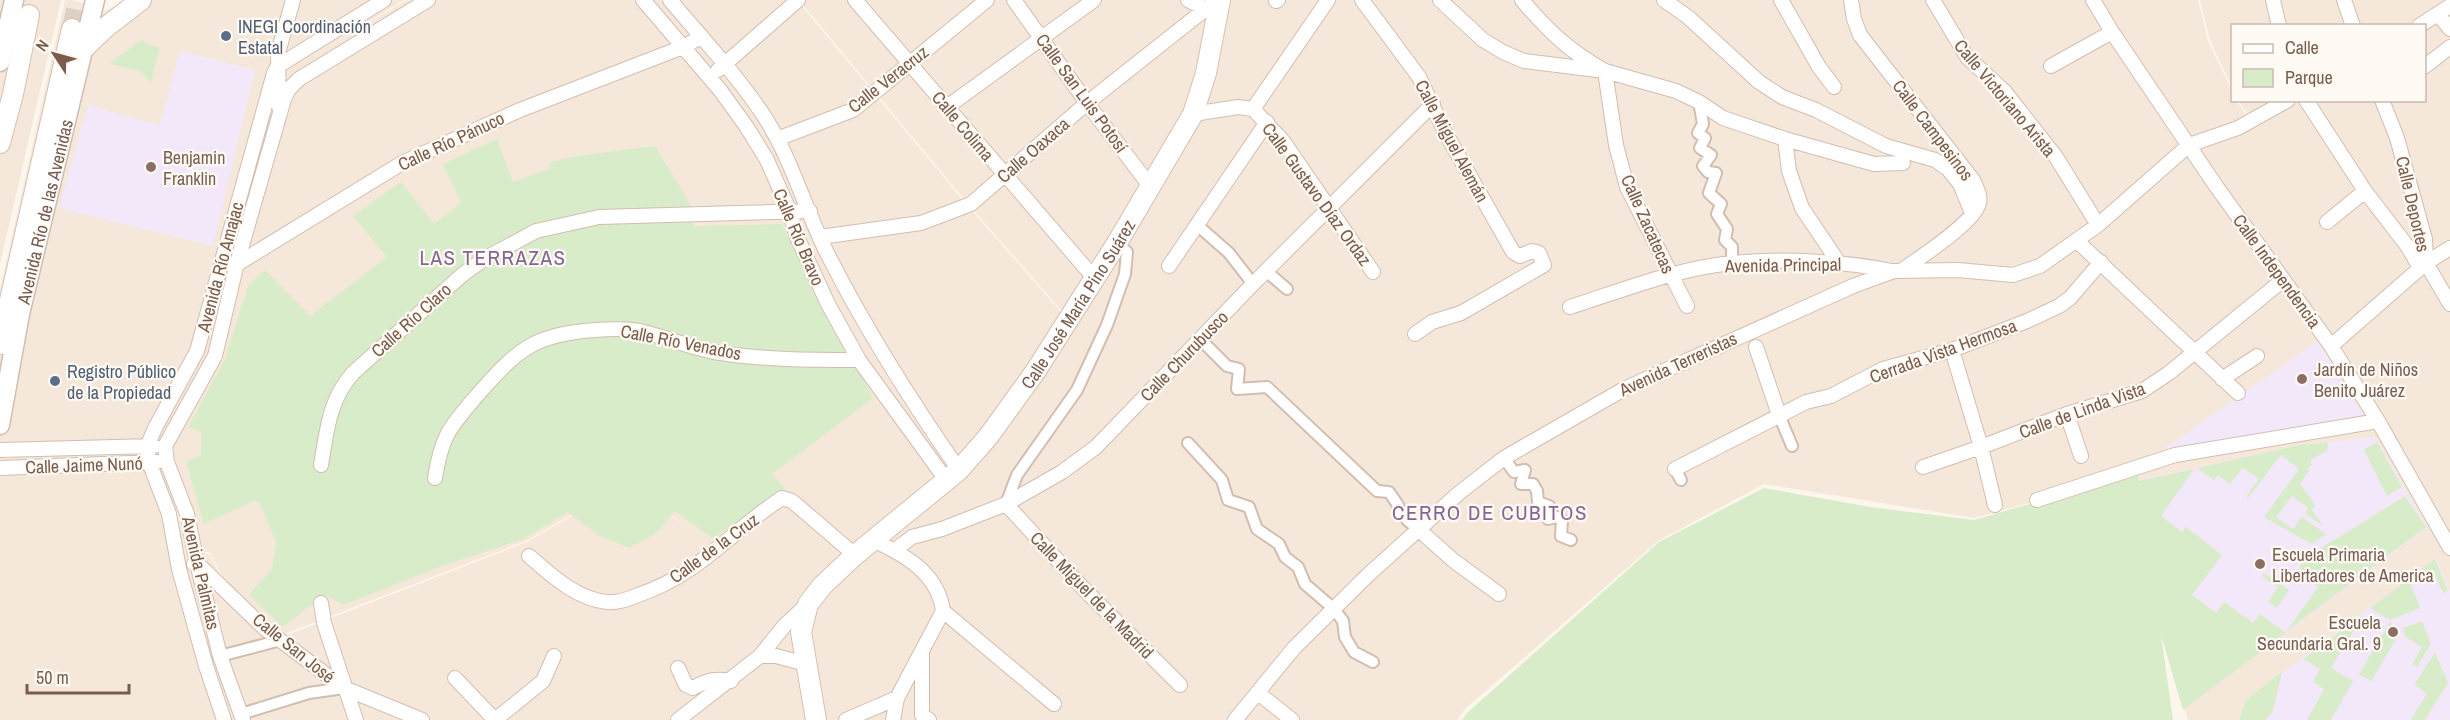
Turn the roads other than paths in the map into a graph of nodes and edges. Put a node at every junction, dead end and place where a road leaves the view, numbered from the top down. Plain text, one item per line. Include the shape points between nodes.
1 (14, 0) edge
2 (95, 0) edge
3 (141, 0) edge
4 (293, 0) edge
5 (384, 0) edge
6 (428, 0) edge
7 (643, 0) edge
8 (670, 0) edge
9 (798, 0) edge
10 (855, 0) edge
11 (987, 0) edge
12 (1014, 0) edge
13 (1094, 0) edge
14 (1188, 0) edge
15 (1328, 0) edge
16 (1362, 0) edge
17 (1440, 0) edge
18 (1522, 0) edge
19 (1664, 0) edge
20 (1781, 0) edge
21 (1851, 0) edge
22 (1934, 0) edge
23 (2093, 0) edge
24 (2273, 0) edge
25 (2344, 0) edge
26 (1214, 3) edge
27 (2450, 6) edge
28 (2438, 14) junction
29 (29, 15) dead end
30 (2279, 24) edge
31 (2352, 24) edge
32 (2422, 24) edge
33 (72, 29) tunnel mouth
34 (2450, 29) edge
35 (2112, 32) junction
36 (701, 37) junction
37 (1043, 39) junction
38 (683, 47) junction
39 (2450, 47) edge
40 (83, 49) junction
41 (0, 62) edge
42 (909, 64) junction
43 (725, 65) junction
44 (2426, 65) edge
45 (278, 66) junction
46 (2051, 66) dead end
47 (1605, 70) junction
48 (710, 78) junction
49 (1833, 87) dead end
50 (1699, 102) junction
51 (2284, 102) edge
52 (2307, 102) edge
53 (2383, 102) edge
54 (1087, 103) junction
55 (1433, 104) junction
56 (947, 107) junction
57 (1253, 109) junction
58 (1193, 114) junction
59 (279, 116) junction
60 (1267, 122) junction
61 (777, 139) junction
62 (1785, 139) junction
63 (0, 143) edge
64 (2189, 145) junction
65 (1903, 163) dead end
66 (40, 167) junction
67 (1004, 175) junction
68 (1149, 186) junction
69 (2365, 191) junction
70 (46, 203) junction
71 (1330, 206) junction
72 (810, 211) junction
73 (790, 212) junction
74 (1972, 213) junction
75 (2327, 222) dead end
76 (1196, 224) junction
77 (2098, 225) junction
78 (820, 237) junction
79 (23, 239) junction
80 (2077, 240) junction
81 (1117, 243) junction
82 (2450, 248) edge
83 (2101, 262) junction
84 (237, 263) junction
85 (1732, 263) junction
86 (1839, 263) junction
87 (2423, 265) junction
88 (1169, 266) dead end
89 (1266, 271) junction
90 (1898, 271) junction
91 (1373, 272) dead end
92 (1671, 275) junction
93 (217, 277) junction
94 (1095, 279) junction
95 (2283, 280) junction
96 (1253, 284) junction
97 (1287, 289) dead end
98 (2450, 304) edge
99 (1687, 306) dead end
100 (1570, 307) dead end
101 (1415, 334) dead end
102 (1200, 339) junction
103 (0, 344) edge
104 (2331, 346) junction
105 (1756, 347) dead end
106 (1952, 350) junction
107 (2195, 352) junction
108 (2257, 356) dead end
109 (859, 360) junction
110 (2222, 379) junction
111 (2238, 393) dead end
112 (2067, 414) junction
113 (1779, 416) junction
114 (1, 417) edge
115 (2378, 421) junction
116 (1188, 443) dead end
117 (165, 446) junction
118 (1792, 446) dead end
119 (147, 447) junction
120 (1981, 447) junction
121 (0, 450) edge
122 (2081, 456) dead end
123 (1504, 458) junction
124 (149, 462) junction
125 (167, 462) junction
126 (321, 465) dead end
127 (1923, 466) dead end
128 (0, 468) edge
129 (1678, 475) dead end
130 (953, 476) junction
131 (435, 478) dead end
132 (2037, 500) dead end
133 (1006, 504) junction
134 (1995, 505) dead end
135 (2444, 526) edge
136 (1418, 529) junction
137 (873, 540) junction
138 (1571, 540) dead end
139 (2450, 548) edge
140 (895, 550) junction
141 (855, 555) junction
142 (529, 556) dead end
143 (197, 563) junction
144 (179, 569) junction
145 (1499, 594) dead end
146 (321, 603) dead end
147 (808, 604) junction
148 (1334, 609) junction
149 (943, 611) junction
150 (281, 640) junction
151 (921, 653) junction
152 (220, 656) junction
153 (554, 656) dead end
154 (760, 656) junction
155 (1373, 662) dead end
156 (806, 664) junction
157 (678, 668) dead end
158 (455, 678) dead end
159 (731, 681) junction
160 (1180, 685) dead end
161 (344, 687) junction
162 (1257, 693) junction
163 (897, 698) junction
164 (1054, 704) dead end
165 (242, 717) edge
166 (224, 720) edge
167 (356, 720) edge
168 (422, 720) edge
169 (495, 720) edge
170 (678, 720) edge
171 (816, 720) edge
172 (846, 720) edge
173 (893, 720) edge
174 (929, 720) edge
175 (1235, 720) edge
176 (1292, 720) edge

1 - 41 street
2 - 40 street, Avenida Río de las Avenidas
3 - 40 main road
4 - 45 street, Avenida Río Amajac
5 - 45 street
6 - 59 street, Avenida Río Amajac via 299,79 289,89
7 - 38 street, Calle Río Bravo
8 - 36 street, Calle Río Bravo
9 - 43 street
10 - 42 street, Calle Colima
11 - 42 street, Calle Veracruz
12 - 37 street, Calle San Luis Potosí
13 - 37 street
14 - 26 street
15 - 57 street
16 - 55 street, Calle Miguel Alemán via 1419,78
17 - 47 street via 1468,28 1524,61
18 - 47 street via 1554,38
19 - 74 street via 1759,82 1782,97 1886,146 1935,160 1960,184
20 - 49 street
21 - 74 street, Calle Campesinos via 1860,35 1973,180 1979,204
22 - 77 street, Calle Victoriano Arista via 1967,57 2005,92 2056,157
23 - 35 street, Calle Independencia
24 - 30 street
25 - 31 street
26 - 54 street, Calle Oaxaca
26 - 58 main road, Calle José María Pino Suárez via 1206,73
27 - 28 street
28 - 32 street
28 - 34 street
29 - 63 main road
33 - 66 main road
35 - 46 street
35 - 64 street, Calle Independencia
36 - 38 street, Calle Río Pánuco
36 - 43 street, Calle Río Bravo
37 - 54 street, Calle San Luis Potosí
37 - 56 street
38 - 48 street, Calle Río Bravo
38 - 84 street, Calle Río Pánuco via 520,110 402,163
39 - 44 street
40 - 70 street, Avenida Río de las Avenidas
42 - 56 street, Calle Colima
42 - 61 street, Calle Veracruz via 853,110
43 - 48 street
43 - 61 street, Calle Río Bravo
45 - 59 street, Avenida Río Amajac
45 - 93 street, Avenida Río Amajac via 270,81
47 - 50 street via 1656,84
47 - 92 street, Calle Zacatecas via 1616,145 1627,187
48 - 73 street, Calle Río Bravo via 757,143
50 - 62 street via 1723,118
50 - 85 street via 1703,124 1698,133 1705,138 1700,148 1711,155 1703,166 1707,172 1716,173 1710,193 1721,204 1717,214 1727,229 1725,240 1732,246
51 - 64 street via 2238,128
52 - 69 street
53 - 87 street, Calle Deportes via 2425,238
54 - 67 street, Calle Oaxaca
54 - 68 street, Calle San Luis Potosí
55 - 71 street, Calle Churubusco
55 - 101 street, Calle Miguel Alemán via 1513,252 1520,256 1532,251 1539,253 1544,265 1461,313 1432,322
56 - 67 street, Calle Colima
57 - 58 street, Calle Gustavo Díaz Ordaz via 1238,107
57 - 60 street, Calle Gustavo Díaz Ordaz
58 - 68 main road, Calle José María Pino Suárez
59 - 84 street, Avenida Río Amajac
60 - 71 street, Calle Gustavo Díaz Ordaz
60 - 76 street
61 - 72 street, Calle Río Bravo
62 - 65 street via 1874,164
62 - 86 street via 1789,171 1802,208
64 - 77 street, Avenida Terreristas
64 - 95 street, Calle Independencia
66 - 70 main road
66 - 79 main road
67 - 78 street, Calle Oaxaca via 971,204 921,223
67 - 94 street, Calle Colima
68 - 81 main road, Calle José María Pino Suárez
69 - 75 street
69 - 87 street
70 - 79 main road
70 - 114 street, Avenida Río de las Avenidas
71 - 89 street, Calle Churubusco
71 - 91 street, Calle Gustavo Díaz Ordaz
72 - 73 street, Calle Río Claro
72 - 78 street, Calle Río Bravo
73 - 109 street, Calle Río Bravo via 797,237 828,304
73 - 126 street, Calle Río Claro via 599,218 536,231 511,244 462,275 352,373 331,412
74 - 90 street via 1954,233
76 - 88 street
76 - 96 street via 1229,253
77 - 80 street, Avenida Terreristas
78 - 130 street, Calle Río Bravo
79 - 103 main road
80 - 83 street
80 - 90 street, Avenida Terreristas via 2040,266 2013,275 1958,270
81 - 94 main road, Calle José María Pino Suárez
81 - 133 street via 1127,252 1125,274 1107,325 1077,390 1017,476
82 - 87 street
83 - 106 street, Cerrada Vista Hermosa via 2059,306
83 - 107 street
84 - 93 street, Calle Río Pánuco
84 - 117 street, Avenida Río Amajac via 211,366
85 - 86 street, Avenida Principal
85 - 92 street, Avenida Principal
86 - 90 street, Avenida Principal
87 - 98 street, Calle Deportes
87 - 104 street
89 - 96 street, Calle Churubusco
89 - 97 street
90 - 123 street, Avenida Terreristas via 1853,286 1624,389
92 - 99 street, Calle Zacatecas
92 - 100 street, Avenida Principal
93 - 119 street, Avenida Río Amajac via 197,351
94 - 130 main road, Calle José María Pino Suárez via 1035,372
95 - 104 street, Calle Independencia
95 - 107 street, Calle de Linda Vista
96 - 102 street, Calle Churubusco
102 - 133 street, Calle Churubusco via 1096,447
102 - 136 street via 1227,366 1239,369 1237,389 1267,387 1377,491 1389,492 1398,505 1398,514 1406,512 1407,520
104 - 115 street, Calle Independencia
105 - 113 street
106 - 113 street, Cerrada Vista Hermosa via 1883,369 1831,396 1806,402
106 - 120 street
107 - 110 street
107 - 112 street, Calle de Linda Vista via 2142,391
108 - 110 street
109 - 130 street, Calle Río Bravo
109 - 131 street, Calle Río Venados via 725,353 637,330 561,333 532,343 502,367 443,440
110 - 111 street
112 - 120 street, Calle de Linda Vista
112 - 122 street
113 - 118 street
113 - 129 street, Cerrada Vista Hermosa
115 - 132 street via 2175,454
115 - 135 street, Calle Independencia
116 - 148 street via 1222,480 1228,500 1249,507 1257,529 1278,544 1285,557 1298,567 1305,584
117 - 119 street, Calle Jaime Nunó
117 - 125 street
119 - 121 street, Calle Jaime Nunó
119 - 124 street
120 - 127 street, Calle de Linda Vista
120 - 134 street
123 - 136 street, Avenida Terreristas
123 - 138 street via 1514,472 1525,470 1521,484 1533,484 1538,502 1549,506 1548,519 1562,520 1561,536
124 - 125 street, Calle Jaime Nunó
124 - 128 street, Calle Jaime Nunó
124 - 144 street, Avenida Palmitas via 169,514
125 - 143 street, Avenida Palmitas via 187,514
130 - 137 main road, Calle José María Pino Suárez
133 - 140 street, Calle Churubusco via 912,537
133 - 160 street, Calle Miguel de la Madrid
135 - 139 street, Calle Independencia
136 - 145 street
136 - 148 street, Avenida Terreristas
137 - 140 street
137 - 141 main road, Calle José María Pino Suárez
140 - 149 street via 933,582
141 - 142 street, Calle de la Cruz via 792,501 782,498 685,574 628,599 607,603 573,591
141 - 147 main road, Calle José María Pino Suárez
143 - 144 street
143 - 150 street, Calle San José
143 - 152 street, Avenida Palmitas
144 - 166 street, Avenida Palmitas
146 - 161 street
147 - 154 street
147 - 156 main road via 801,632
148 - 155 street via 1343,621 1345,637 1354,652
148 - 162 street, Avenida Terreristas via 1294,648
149 - 151 street
149 - 164 street
150 - 152 street
150 - 161 street, Calle San José
151 - 163 street
151 - 174 street via 922,715
152 - 165 street, Avenida Palmitas
153 - 169 street via 543,681
154 - 156 street
154 - 159 street
156 - 171 main road
157 - 159 street via 686,685 693,688 705,680
158 - 169 street
159 - 170 street
161 - 165 street via 309,693
161 - 167 street
161 - 168 street, Calle San José
162 - 175 street, Avenida Terreristas
162 - 176 street
163 - 172 street
163 - 173 street

